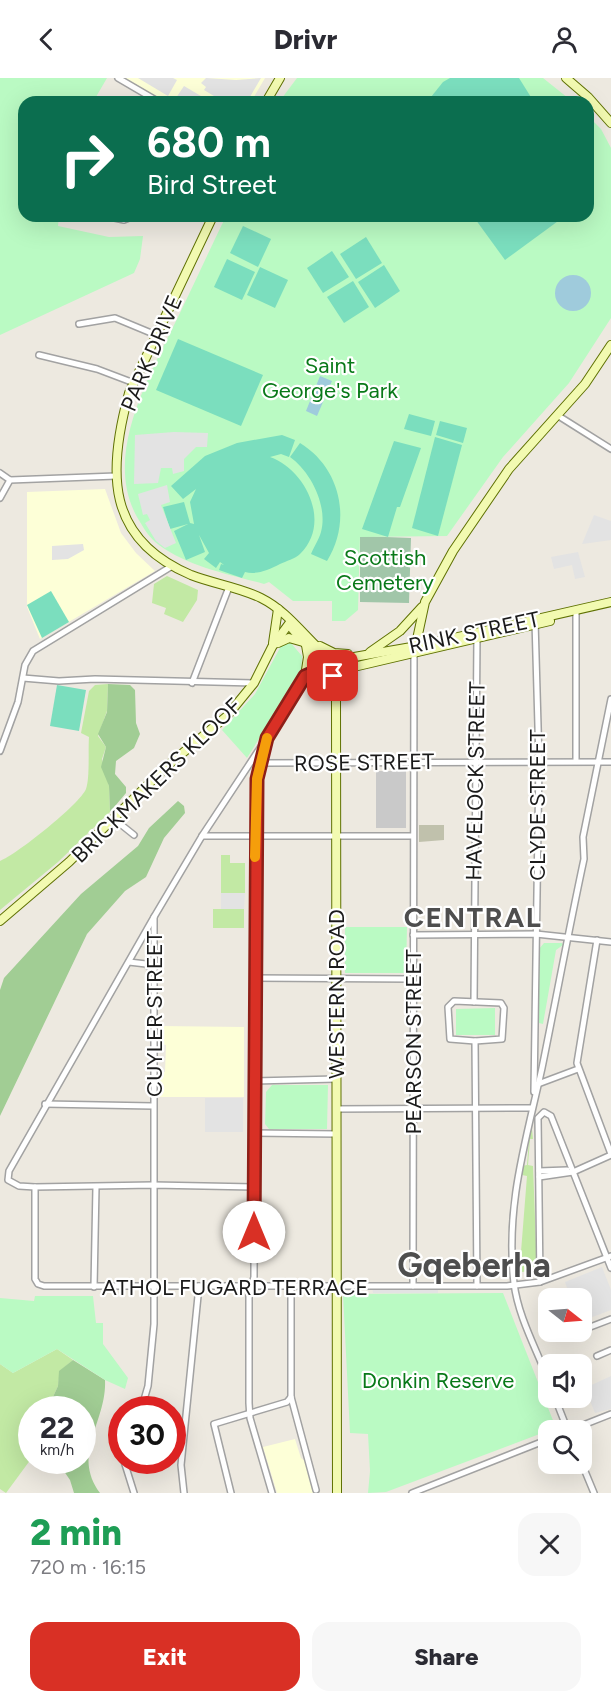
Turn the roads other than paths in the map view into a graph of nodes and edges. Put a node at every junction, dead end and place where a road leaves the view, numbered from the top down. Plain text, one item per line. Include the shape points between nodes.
1 (118, 78) edge
2 (280, 78) edge
3 (566, 78) edge
4 (149, 96) edge
5 (270, 96) edge
6 (587, 96) edge
7 (594, 104) edge
8 (611, 123) edge
9 (210, 222) edge
10 (80, 324) dead end
11 (156, 335) junction
12 (611, 345) edge
13 (39, 355) dead end
14 (134, 384) junction
15 (557, 415) junction
16 (611, 449) edge
17 (0, 473) edge
18 (116, 476) junction
19 (10, 480) junction
20 (0, 498) edge
21 (172, 566) junction
22 (228, 587) junction
23 (425, 602) junction
24 (611, 604) edge
25 (278, 609) junction
26 (577, 613) junction
27 (288, 620) junction
28 (536, 622) junction
29 (476, 636) junction
30 (308, 643) junction
31 (272, 647) junction
32 (414, 650) junction
33 (365, 653) junction
34 (268, 656) junction
35 (360, 663) junction
36 (332, 668) junction
37 (23, 678) junction
38 (303, 679) junction
39 (192, 682) junction
40 (254, 683) junction
41 (339, 687) junction
42 (611, 699) edge
43 (336, 700) junction
44 (267, 738) junction
45 (0, 751) edge
46 (476, 761) junction
47 (538, 761) junction
48 (576, 761) junction
49 (414, 762) junction
50 (599, 762) junction
51 (611, 762) edge
52 (261, 763) junction
53 (336, 764) junction
54 (114, 819) junction
55 (134, 835) dead end
56 (202, 836) junction
57 (255, 836) junction
58 (413, 836) junction
59 (336, 837) junction
60 (154, 917) junction
61 (0, 921) edge
62 (474, 933) junction
63 (413, 934) junction
64 (536, 934) junction
65 (568, 936) junction
66 (597, 940) junction
67 (611, 942) edge
68 (129, 962) junction
69 (155, 973) junction
70 (254, 978) junction
71 (336, 979) junction
72 (413, 979) junction
73 (474, 1002) junction
74 (536, 1027) junction
75 (550, 1027) junction
76 (475, 1041) junction
77 (578, 1070) junction
78 (336, 1079) junction
79 (254, 1081) junction
80 (538, 1084) junction
81 (533, 1099) junction
82 (45, 1104) junction
83 (153, 1106) junction
84 (531, 1108) junction
85 (336, 1109) junction
86 (413, 1109) junction
87 (476, 1109) junction
88 (254, 1133) junction
89 (336, 1134) junction
90 (611, 1154) edge
91 (572, 1170) junction
92 (539, 1174) junction
93 (153, 1185) junction
94 (35, 1187) junction
95 (96, 1187) junction
96 (254, 1187) junction
97 (609, 1257) edge
98 (611, 1268) edge
99 (540, 1282) junction
100 (413, 1286) junction
101 (477, 1286) junction
102 (514, 1286) junction
103 (94, 1287) junction
104 (155, 1287) junction
105 (200, 1287) junction
106 (250, 1287) junction
107 (291, 1287) junction
108 (337, 1287) junction
109 (611, 1319) edge
110 (592, 1326) edge
111 (611, 1350) edge
112 (539, 1354) edge
113 (597, 1356) dead end
114 (144, 1396) edge
115 (291, 1397) junction
116 (250, 1412) junction
117 (611, 1414) edge
118 (592, 1422) edge
119 (538, 1443) edge
120 (128, 1474) edge
121 (586, 1474) edge
122 (316, 1490) dead end
123 (134, 1493) edge
124 (184, 1493) edge
125 (231, 1493) edge
126 (272, 1493) edge
127 (337, 1493) edge
128 (412, 1493) edge
129 (594, 1493) edge

1 - 4 street
2 - 5 street
3 - 6 street
7 - 8 street
9 - 11 street, PARK DRIVE
10 - 11 street via 115,318
11 - 14 street, PARK DRIVE
12 - 15 street via 585,384
13 - 14 street via 97,369
14 - 18 street, PARK DRIVE via 118,438
15 - 16 street
15 - 23 street via 486,501
17 - 19 street
18 - 19 street
18 - 21 street, PARK DRIVE via 120,502 135,534 154,556
19 - 20 street
21 - 22 street, PARK DRIVE
21 - 37 street via 37,648 25,665
22 - 25 street, PARK DRIVE
22 - 39 street
23 - 32 street
23 - 33 street via 408,624
24 - 26 street, RINK STREET
25 - 27 street, PARK DRIVE
25 - 31 street
26 - 28 street, RINK STREET
26 - 48 street
27 - 30 street, PARK DRIVE
27 - 31 street, BRICKMAKERS KLOOF
28 - 29 street, RINK STREET
28 - 47 street, CLYDE STREET
29 - 32 street, RINK STREET
29 - 46 street, HAVELOCK STREET
30 - 33 street via 334,652
30 - 34 street via 285,639
30 - 36 street, PARK DRIVE
30 - 38 street
31 - 34 street, BRICKMAKERS KLOOF
32 - 33 street, RINK STREET
32 - 35 street, RINK STREET
32 - 49 street, PEARSON STREET
33 - 36 street, RINK STREET
34 - 40 street, BRICKMAKERS KLOOF
35 - 36 street, RINK STREET
35 - 41 street via 345,675
36 - 38 street
36 - 41 street, WESTERN ROAD
36 - 43 street, WESTERN ROAD
37 - 39 street
37 - 45 street
38 - 44 street
39 - 40 street
40 - 54 street, BRICKMAKERS KLOOF via 227,716 167,766
41 - 43 street, WESTERN ROAD
42 - 50 street
43 - 53 street, WESTERN ROAD
44 - 52 street
44 - 56 street, CUYLER STREET
46 - 47 street, ROSE STREET
46 - 49 street, ROSE STREET
46 - 62 street, HAVELOCK STREET
47 - 48 street, ROSE STREET
47 - 64 street, CLYDE STREET
48 - 50 street, ROSE STREET
49 - 53 street, ROSE STREET
49 - 58 street, PEARSON STREET
50 - 51 street, ROSE STREET
50 - 65 street
52 - 53 street, ROSE STREET
52 - 57 street
53 - 59 street, WESTERN ROAD
54 - 55 street
54 - 61 street, BRICKMAKERS KLOOF
56 - 57 street
56 - 60 street, CUYLER STREET
57 - 59 street
57 - 70 street
58 - 59 street
58 - 63 street, PEARSON STREET
59 - 71 street, WESTERN ROAD
60 - 68 street
60 - 69 street, CUYLER STREET
62 - 63 street
62 - 64 street
62 - 73 street, HAVELOCK STREET
63 - 72 street, PEARSON STREET
64 - 65 street
64 - 74 street, CLYDE STREET
65 - 66 street
65 - 75 street
66 - 67 street
66 - 77 street
68 - 69 street via 146,964
68 - 82 street
69 - 83 street, CUYLER STREET
70 - 71 street
70 - 79 street
71 - 72 street
71 - 78 street, WESTERN ROAD
72 - 86 street, PEARSON STREET
73 - 76 street via 451,1002 448,1032 452,1040
73 - 76 street via 500,1002 504,1008 502,1039
74 - 75 street
74 - 81 street, CLYDE STREET
75 - 80 street
76 - 87 street
77 - 80 street
77 - 90 street
78 - 79 street
78 - 85 street, WESTERN ROAD
79 - 88 street
80 - 81 street
81 - 84 street
82 - 83 street
82 - 94 street via 9,1171 8,1180 19,1186
83 - 93 street, CUYLER STREET
84 - 87 street
84 - 102 street via 515,1197
85 - 86 street
85 - 89 street, WESTERN ROAD
86 - 87 street
86 - 100 street, PEARSON STREET
87 - 101 street
88 - 89 street
88 - 96 street
89 - 108 street, WESTERN ROAD
90 - 91 street
91 - 92 street
91 - 92 street via 552,1118 546,1112 538,1118
91 - 97 street
92 - 99 street
93 - 95 street
93 - 96 street
93 - 104 street, CUYLER STREET
94 - 95 street
94 - 103 street, ATHOL FUGARD TERRACE via 36,1282 44,1286
95 - 103 street
96 - 106 street via 254,1280
97 - 98 street
97 - 99 street, ATHOL FUGARD TERRACE
99 - 102 street, ATHOL FUGARD TERRACE
100 - 101 street, ATHOL FUGARD TERRACE
100 - 108 street, ATHOL FUGARD TERRACE
101 - 102 street, ATHOL FUGARD TERRACE
102 - 112 street
103 - 104 street, ATHOL FUGARD TERRACE
104 - 105 street, ATHOL FUGARD TERRACE
104 - 114 street, CUYLER STREET via 150,1369
105 - 106 street, ATHOL FUGARD TERRACE
105 - 124 street via 181,1466
106 - 107 street, ATHOL FUGARD TERRACE
106 - 116 street
107 - 108 street, ATHOL FUGARD TERRACE
107 - 115 street
108 - 127 street, WESTERN ROAD
109 - 110 street
111 - 113 street
115 - 116 street via 287,1402
115 - 122 street
116 - 125 street via 218,1422 214,1429
116 - 126 street
117 - 118 street
119 - 128 street
120 - 123 street
121 - 129 street

